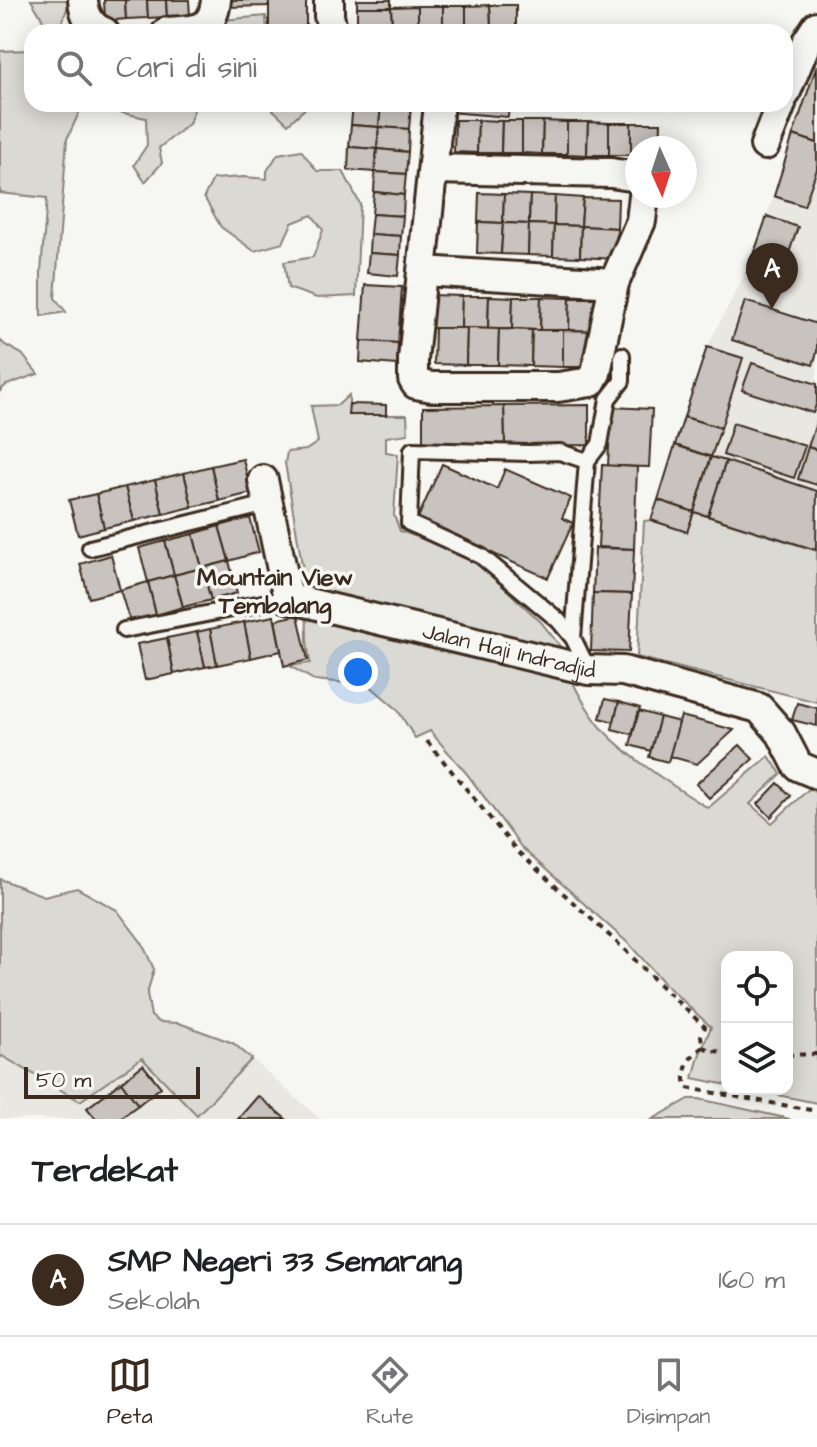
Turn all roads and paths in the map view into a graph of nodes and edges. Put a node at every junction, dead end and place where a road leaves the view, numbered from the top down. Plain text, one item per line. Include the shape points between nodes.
1 (83, 0) edge
2 (216, 0) edge
3 (329, 0) edge
4 (92, 24) edge
5 (207, 24) edge
6 (331, 24) edge
7 (817, 26) edge
8 (793, 75) edge
9 (438, 112) edge
10 (778, 112) edge
11 (765, 145) dead end
12 (434, 169) junction
13 (625, 175) edge
14 (643, 208) edge
15 (423, 271) junction
16 (614, 283) junction
17 (622, 355) dead end
18 (587, 461) junction
19 (265, 492) joint
20 (90, 548) dead end
21 (288, 598) junction
22 (124, 630) dead end
23 (573, 638) junction
24 (588, 670) junction
25 (427, 741) dead end
26 (817, 774) edge
27 (703, 1047) junction
28 (721, 1052) edge
29 (817, 1054) edge
30 (793, 1055) edge
31 (817, 1111) edge

1 - 4 street
2 - 5 street
3 - 6 street
7 - 8 street
9 - 12 street
10 - 11 street
12 - 13 street
12 - 15 street
14 - 16 street
15 - 16 street
15 - 16 street via 413,379 432,387 591,382
17 - 18 lane via 622,381 608,399 600,444
18 - 23 lane
18 - 23 lane via 560,452 412,450 409,523 481,556
19 - 20 lane
19 - 21 street
21 - 22 lane
21 - 24 street, Jalan Haji Indradjid
23 - 24 lane
24 - 26 street, Jalan Haji Indradjid via 623,671 759,708 781,733 798,766
25 - 27 path via 517,851 705,1027
27 - 28 path
27 - 31 path via 692,1053 683,1078 687,1088
29 - 30 path

